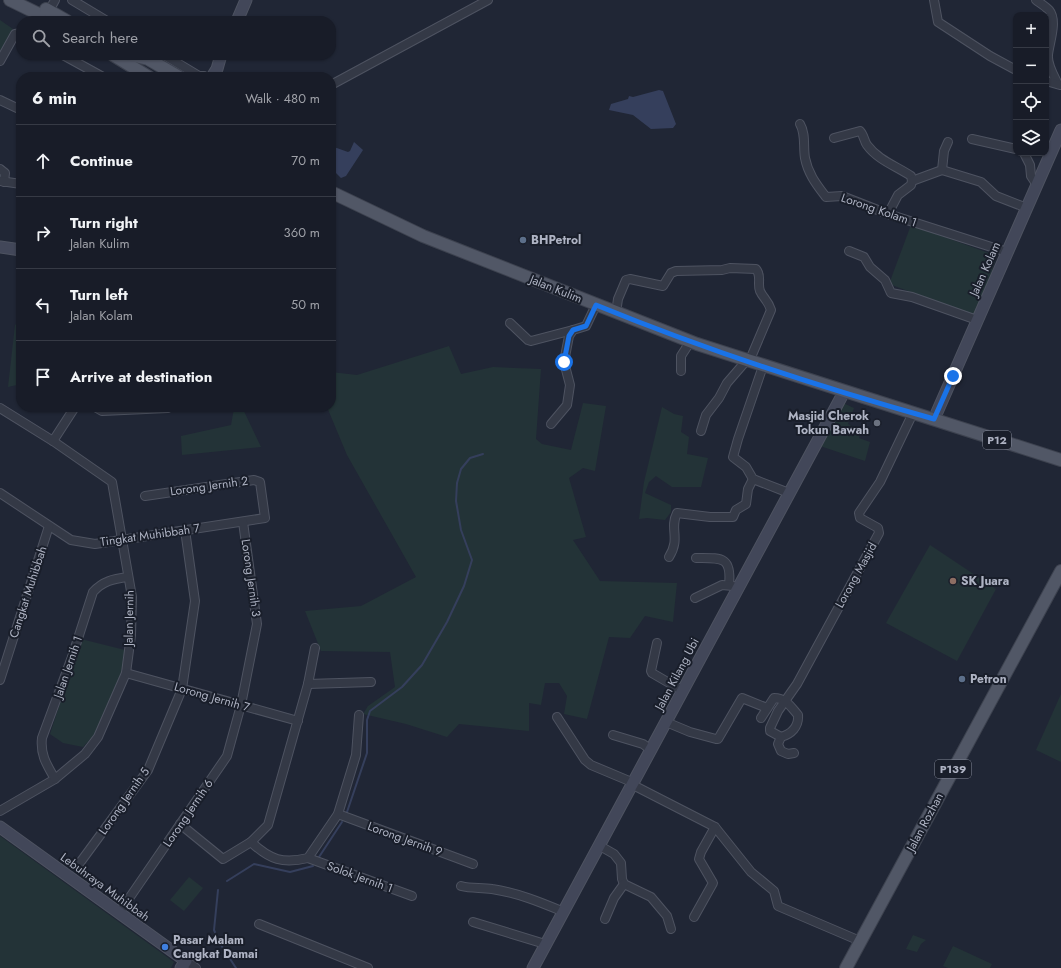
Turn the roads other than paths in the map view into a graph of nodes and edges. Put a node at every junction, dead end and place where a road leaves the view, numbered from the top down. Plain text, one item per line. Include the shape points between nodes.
1 (10, 0) edge
2 (29, 0) edge
3 (55, 0) edge
4 (72, 0) edge
5 (246, 0) edge
6 (488, 0) edge
7 (934, 0) edge
8 (1036, 0) edge
9 (51, 16) edge
10 (99, 16) edge
11 (239, 16) edge
12 (16, 34) edge
13 (72, 60) edge
14 (120, 60) edge
15 (136, 60) edge
16 (150, 60) edge
17 (172, 60) edge
18 (219, 60) edge
19 (0, 61) edge
20 (1013, 68) edge
21 (94, 72) edge
22 (141, 72) edge
23 (155, 72) edge
24 (170, 72) edge
25 (192, 72) edge
26 (213, 72) edge
27 (336, 82) edge
28 (1049, 82) edge
29 (1060, 85) edge
30 (0, 100) edge
31 (16, 108) edge
32 (800, 124) dead end
33 (1061, 130) edge
34 (834, 138) dead end
35 (972, 139) dead end
36 (948, 142) dead end
37 (1013, 148) edge
38 (1026, 156) edge
39 (0, 169) edge
40 (942, 170) junction
41 (912, 181) junction
42 (2, 182) edge
43 (16, 183) edge
44 (1037, 185) junction
45 (336, 194) edge
46 (1026, 208) junction
47 (888, 214) junction
48 (0, 247) edge
49 (16, 249) edge
50 (849, 251) dead end
51 (1007, 252) junction
52 (596, 305) junction
53 (616, 313) junction
54 (977, 320) junction
55 (510, 324) dead end
56 (573, 330) junction
57 (690, 342) junction
58 (748, 362) junction
59 (763, 366) junction
60 (681, 371) dead end
61 (844, 392) junction
62 (0, 408) edge
63 (72, 412) edge
64 (913, 413) junction
65 (934, 419) junction
66 (551, 424) dead end
67 (701, 431) dead end
68 (53, 441) junction
69 (1061, 460) edge
70 (753, 479) junction
71 (0, 493) edge
72 (788, 493) junction
73 (145, 496) dead end
74 (265, 518) joint
75 (243, 522) junction
76 (49, 526) junction
77 (185, 530) junction
78 (122, 540) junction
79 (669, 557) dead end
80 (696, 558) dead end
81 (1061, 571) edge
82 (128, 577) junction
83 (733, 586) junction
84 (695, 598) dead end
85 (656, 644) dead end
86 (315, 648) dead end
87 (126, 673) junction
88 (0, 680) edge
89 (371, 682) dead end
90 (308, 684) junction
91 (182, 689) junction
92 (683, 691) junction
93 (786, 701) junction
94 (241, 706) junction
95 (767, 708) junction
96 (360, 715) dead end
97 (557, 717) dead end
98 (761, 718) dead end
99 (298, 721) junction
100 (666, 722) junction
101 (613, 735) dead end
102 (781, 737) junction
103 (651, 750) junction
104 (794, 753) dead end
105 (54, 779) junction
106 (633, 784) junction
107 (0, 811) edge
108 (338, 814) junction
109 (180, 824) junction
110 (0, 827) edge
111 (715, 827) junction
112 (251, 842) junction
113 (600, 846) junction
114 (308, 858) junction
115 (79, 864) dead end
116 (472, 864) dead end
117 (624, 884) junction
118 (461, 886) dead end
119 (412, 896) dead end
120 (564, 912) junction
121 (119, 913) junction
122 (694, 917) dead end
123 (605, 918) dead end
124 (473, 922) dead end
125 (259, 924) dead end
126 (671, 929) dead end
127 (860, 942) junction
128 (545, 944) junction
129 (183, 964) edge
130 (196, 968) edge
131 (368, 968) edge
132 (533, 968) edge
133 (846, 968) edge

1 - 9 main road
2 - 9 main road
3 - 9 street
4 - 10 street
5 - 11 street
6 - 27 street
7 - 20 street via 938,22
8 - 29 street via 1049,10 1053,17 1048,56 1050,68
12 - 19 street
13 - 21 street
14 - 22 main road
15 - 23 main road
16 - 24 main road
17 - 25 street
18 - 26 street
28 - 29 street
30 - 31 street
32 - 47 street, Lorong Kolam 1 via 805,158 811,176 826,197 842,196
33 - 44 street, Jalan Kolam
34 - 41 street via 860,131 874,152 911,176
35 - 37 street
36 - 40 street via 944,151
38 - 44 street via 1031,176
39 - 42 street via 5,173
40 - 41 street
40 - 46 street via 981,182 996,196
41 - 47 street via 893,202
42 - 43 street
44 - 46 street, Jalan Kolam
45 - 52 main road, Jalan Kulim / P12 via 400,226
46 - 51 street, Jalan Kolam
47 - 51 street, Lorong Kolam 1
48 - 49 street
50 - 54 street via 864,257 870,267 885,280 891,293 912,297
51 - 54 street, Jalan Kolam
52 - 53 main road, Jalan Kulim / P12
52 - 56 street via 586,326
53 - 57 main road, Jalan Kulim / P12
53 - 58 street via 618,299 626,280 663,286 676,271 756,269 759,273 760,291 769,302 771,310
54 - 65 street, Jalan Kolam
55 - 56 street via 531,341
56 - 66 street via 569,336 564,362 570,385 567,405
57 - 58 main road, Jalan Kulim / P12
57 - 60 street via 681,356
58 - 59 main road, Jalan Kulim / P12
58 - 67 street via 727,383 706,415
59 - 61 main road, Jalan Kulim / P12
59 - 70 street via 733,457 746,468
61 - 64 main road, Jalan Kulim / P12
61 - 72 street, Jalan Kilang Ubi
62 - 68 street, Jalan Jernih
63 - 68 street
64 - 65 main road, Jalan Kulim / P12
64 - 93 street, Lorong Masjid via 880,482 859,512 860,518 878,528 879,534
65 - 69 main road, Jalan Kulim / P12
68 - 78 street, Jalan Jernih via 112,482
70 - 72 street
70 - 79 street via 748,489 746,504 736,510 733,517 677,512 674,519 676,540
71 - 76 street, Tingkat Muhibbah 7
72 - 83 street, Jalan Kilang Ubi
73 - 74 street, Lorong Jernih 2 via 254,480 260,482
74 - 75 street, Tingkat Muhibbah 7
75 - 77 street, Tingkat Muhibbah 7
75 - 94 street, Lorong Jernih 3 via 257,624
76 - 78 street, Tingkat Muhibbah 7 via 71,540 95,544
76 - 88 street, Cangkat Muhibbah
77 - 78 street, Tingkat Muhibbah 7
77 - 91 street, Lorong Jernih 5 via 195,601
78 - 82 street, Jalan Jernih
80 - 83 street via 721,560 728,564
81 - 127 main road, Jalan Rozhan / P139
82 - 87 street, Jalan Jernih via 132,597
82 - 105 street, Jalan Jernih 1 via 106,581 93,592 42,738 43,758
83 - 84 street via 722,586
83 - 92 street, Jalan Kilang Ubi
85 - 92 street via 652,673
86 - 90 street
87 - 91 street, Lorong Jernih 7
87 - 105 street, Jalan Jernih via 98,737 85,754
89 - 90 street
90 - 99 street
91 - 94 street, Lorong Jernih 7
91 - 115 street, Lorong Jernih 5 via 148,770
92 - 100 street, Jalan Kilang Ubi
93 - 95 street via 774,698
93 - 102 street via 770,728 770,731
93 - 102 street via 799,718 792,732
94 - 99 street, Lorong Jernih 7
94 - 109 street, Lorong Jernih 6 via 227,756
95 - 98 street
95 - 100 street via 742,698 716,739
96 - 108 street via 356,755
97 - 106 street via 585,760
99 - 112 street via 271,818 264,830
100 - 103 street, Jalan Kilang Ubi
101 - 103 street via 643,744
102 - 104 street via 779,748 788,754
103 - 106 street, Jalan Kilang Ubi
105 - 107 street, Jalan Jernih
106 - 111 street
106 - 113 street, Jalan Kilang Ubi
108 - 114 street
108 - 116 street, Lorong Jernih 9
109 - 112 street via 223,859
109 - 121 street, Lorong Jernih 6
110 - 121 street, Lebuhraya Muhibbah
111 - 122 street via 699,859 713,883
111 - 127 street via 751,872 774,891 778,906
112 - 114 street via 274,859 284,861
113 - 117 street via 614,854 621,864
113 - 120 street, Jalan Kilang Ubi
114 - 119 street, Solok Jernih 1
117 - 123 street
117 - 126 street via 651,897 667,916
118 - 120 street via 528,896
120 - 128 street, Jalan Kilang Ubi
121 - 129 street, Lebuhraya Muhibbah
124 - 128 street
125 - 131 street
127 - 133 main road, Jalan Rozhan / P139
128 - 132 street, Jalan Kilang Ubi
129 - 130 street, Lebuhraya Muhibbah

